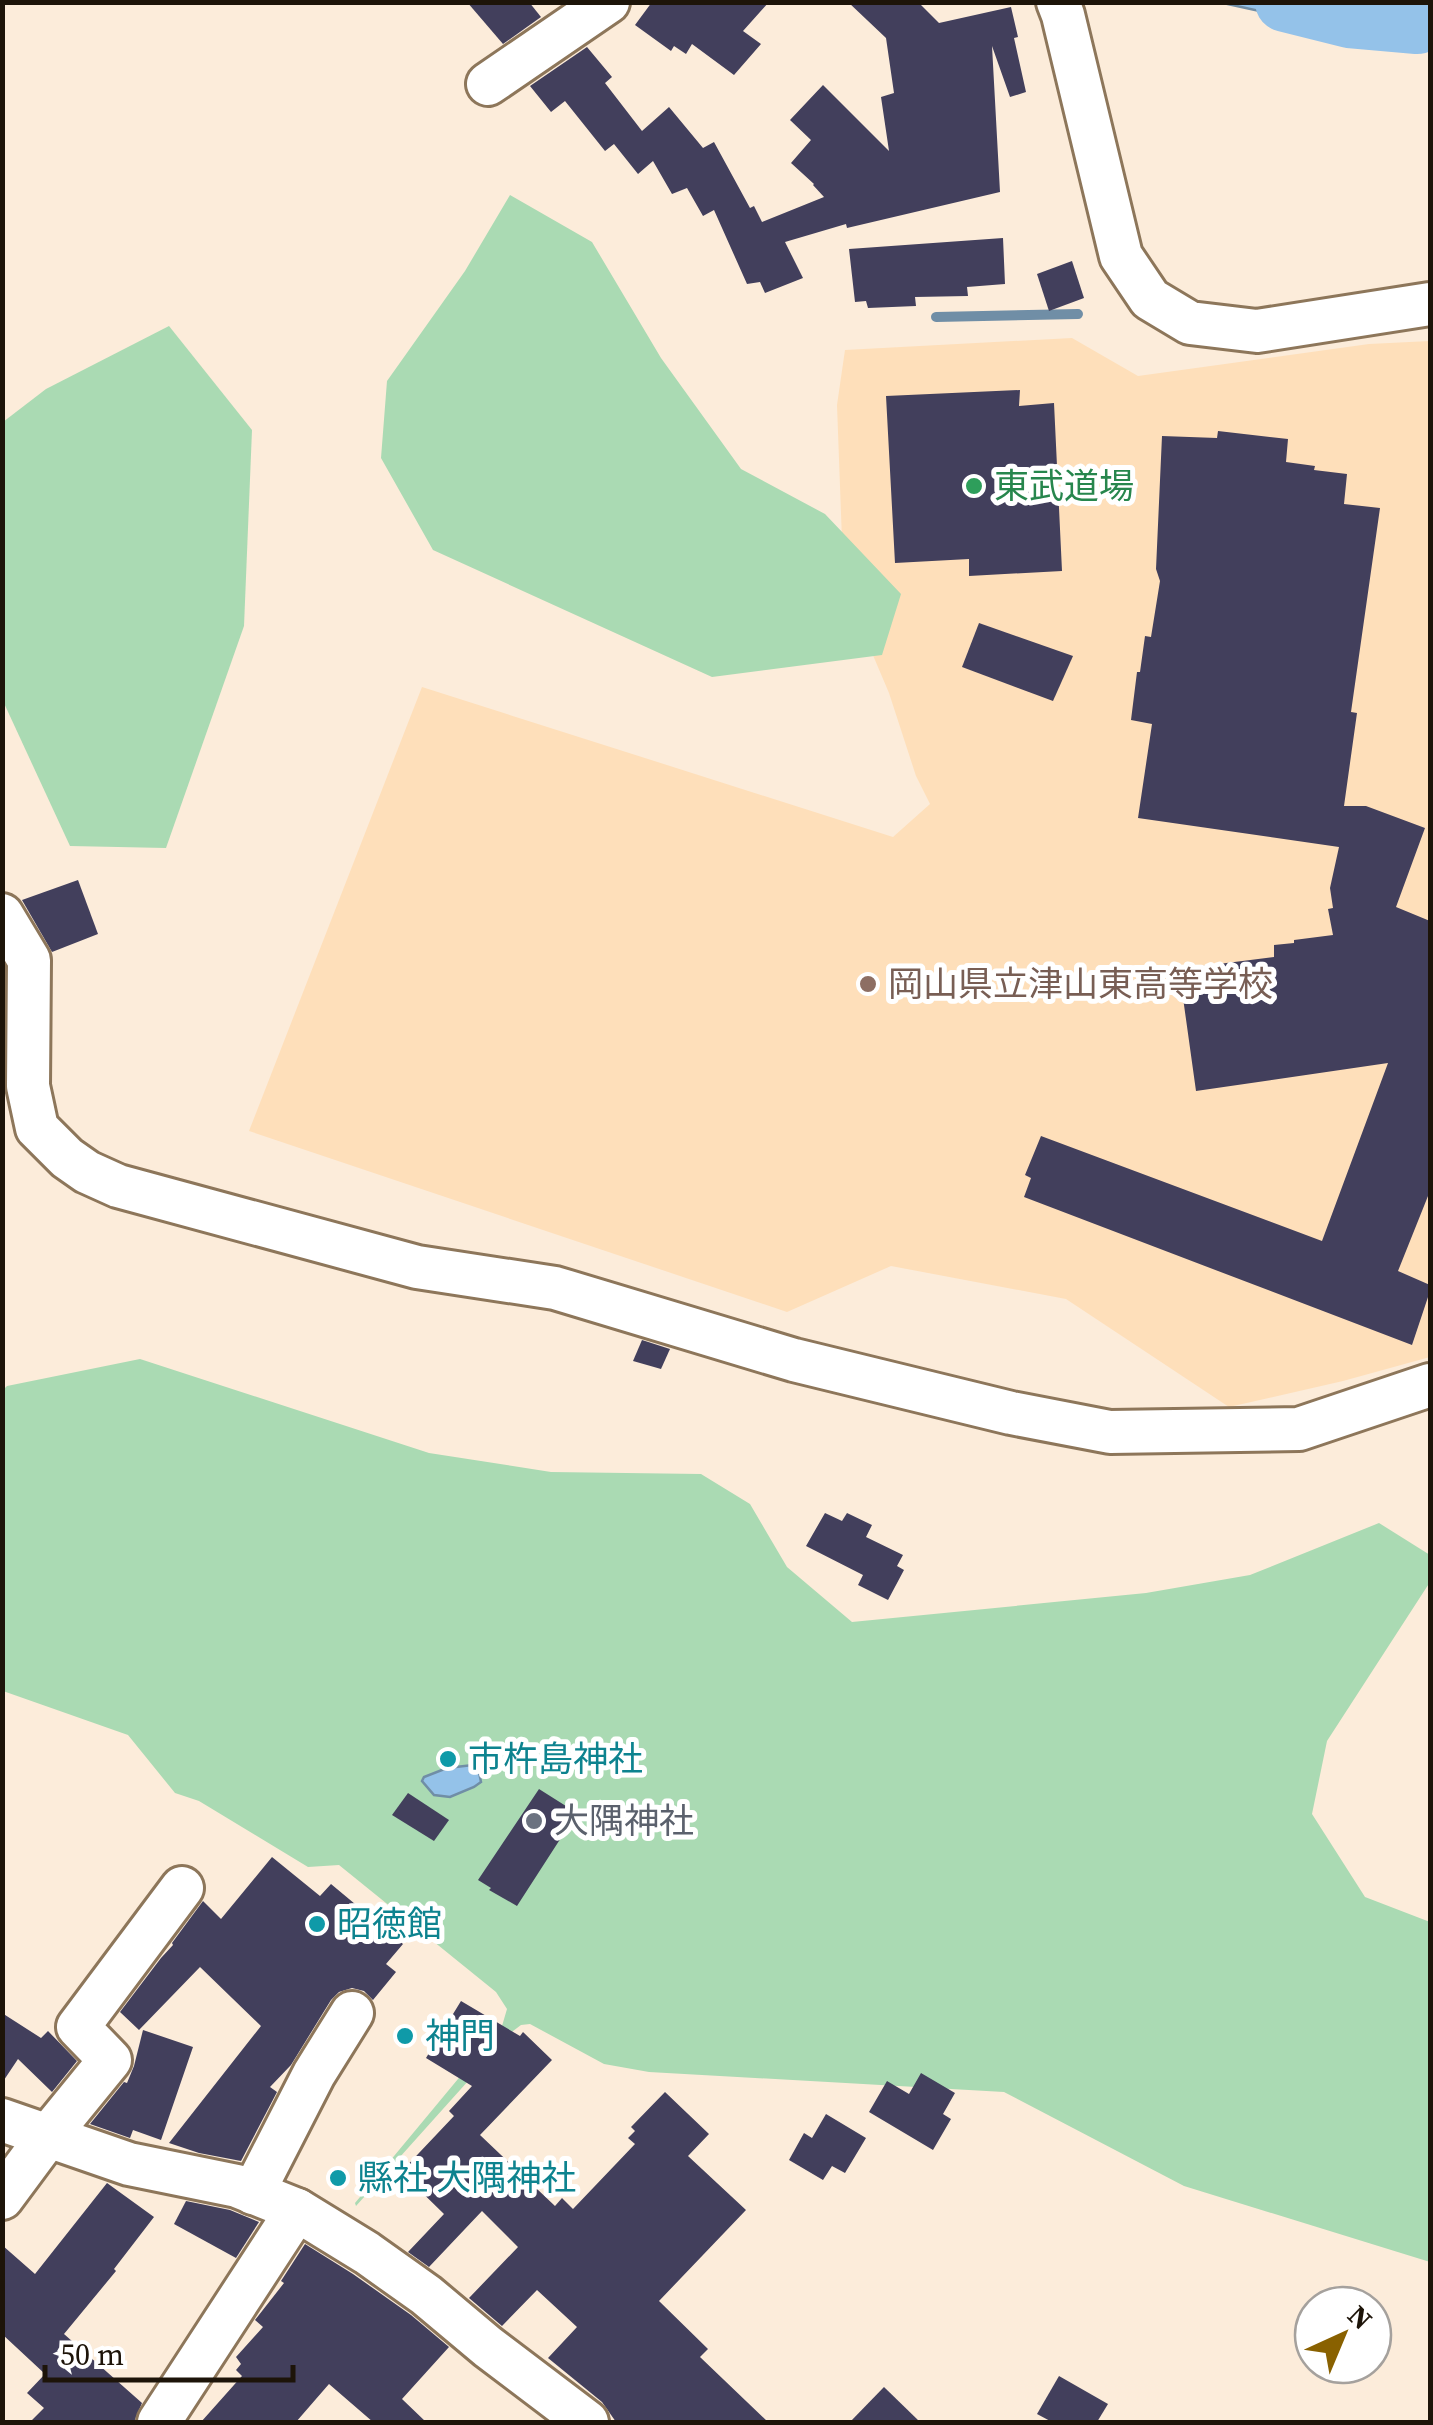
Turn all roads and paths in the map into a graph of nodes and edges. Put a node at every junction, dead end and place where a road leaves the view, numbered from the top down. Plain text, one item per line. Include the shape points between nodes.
1 (608, 2) edge
2 (1058, 2) edge
3 (488, 84) dead end
4 (1430, 304) edge
5 (2, 914) edge
6 (1430, 1384) edge
7 (182, 1888) dead end
8 (352, 2013) dead end
9 (2, 2120) edge
10 (48, 2136) junction
11 (253, 2193) junction
12 (2, 2198) edge
13 (297, 2210) junction
14 (159, 2422) edge
15 (587, 2422) edge

1 - 3 street
2 - 4 street via 1121,256 1150,299 1190,323 1257,331
5 - 6 street via 29,960 28,1086 37,1128 67,1158 118,1186 417,1267 555,1288 794,1360 1110,1432 1299,1429
7 - 10 street via 78,2027 110,2060
8 - 11 street
9 - 10 street
10 - 11 street via 129,2164
10 - 12 street
11 - 13 street
13 - 14 street
13 - 15 street via 426,2295

